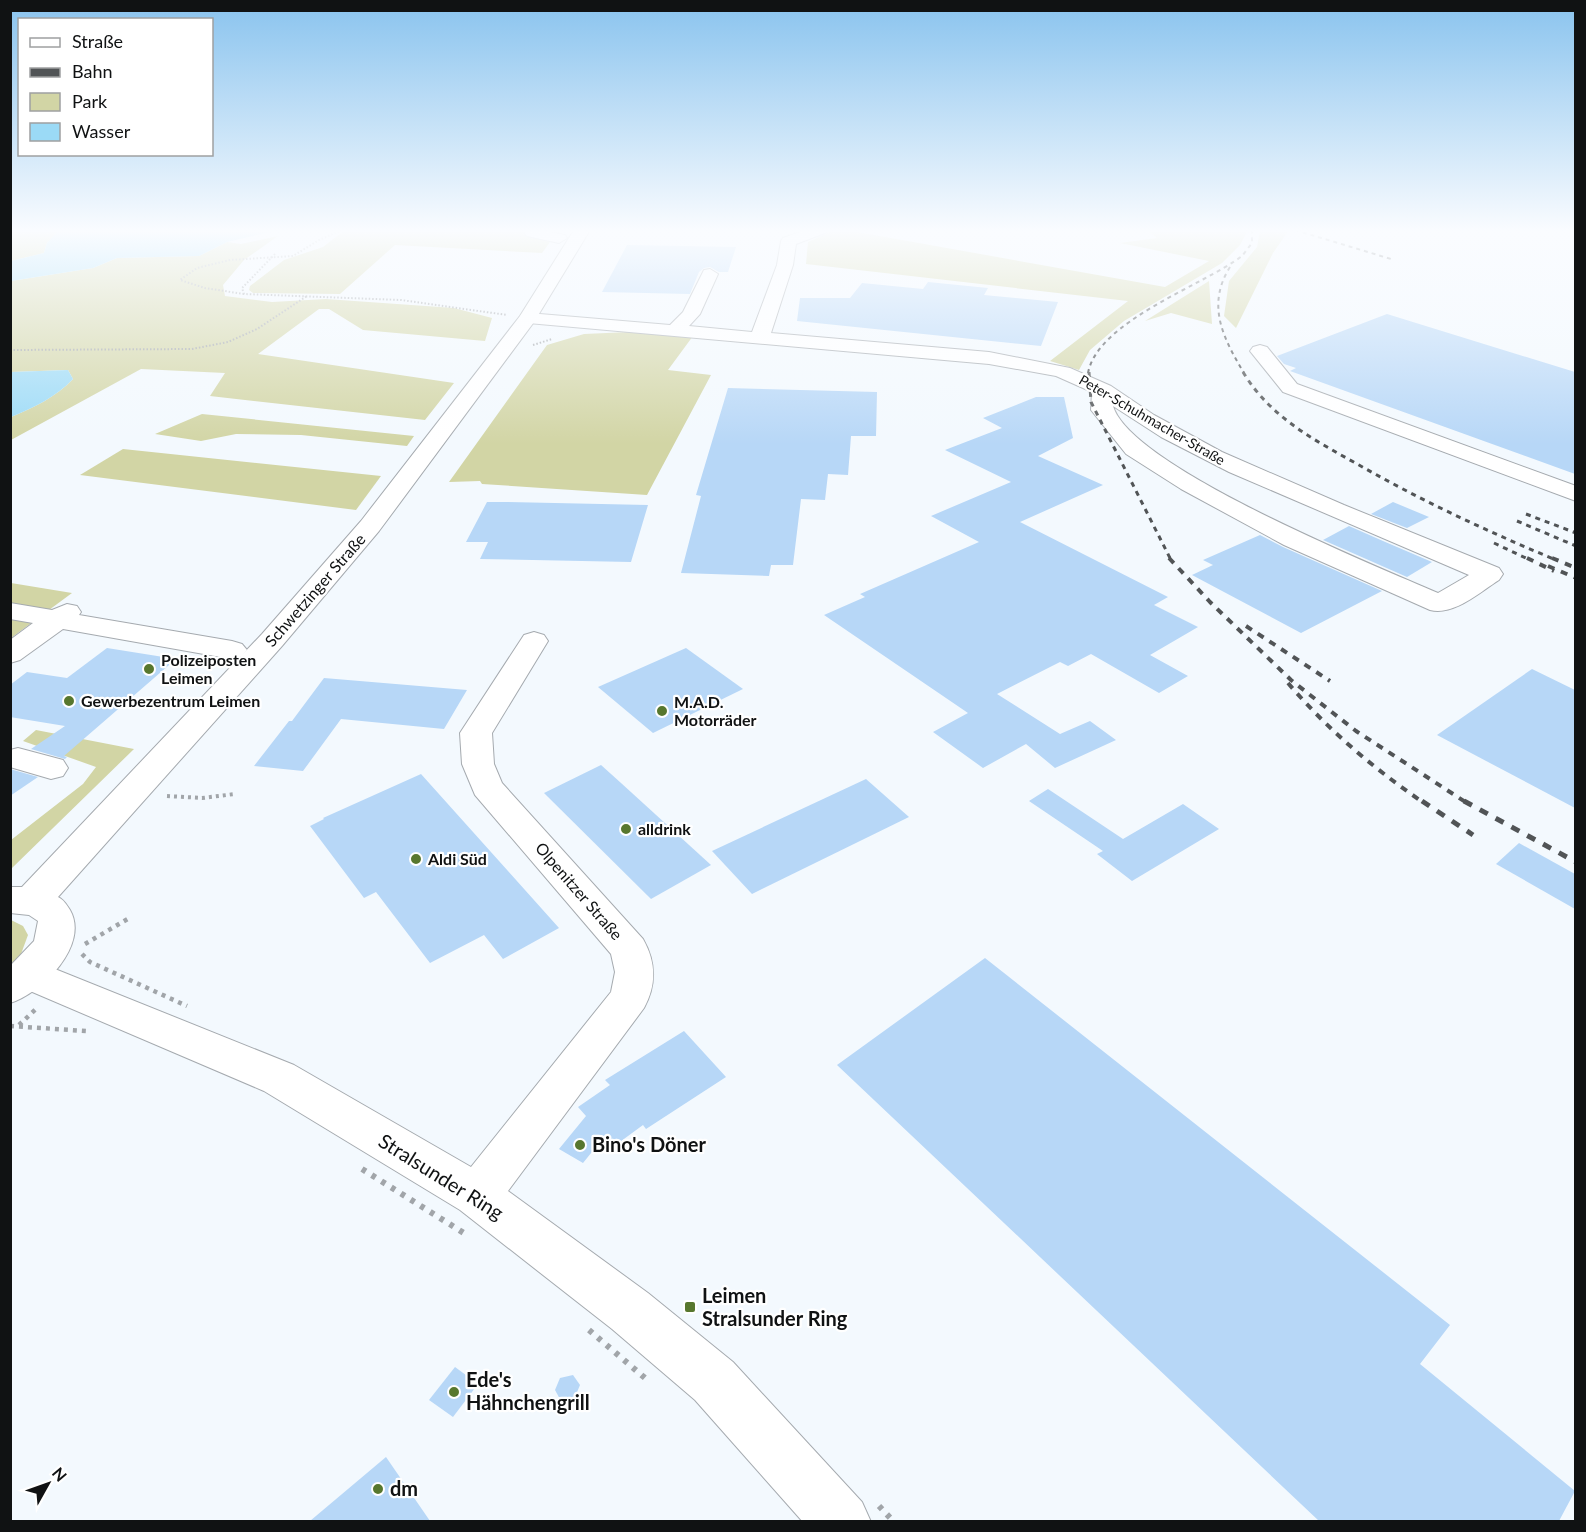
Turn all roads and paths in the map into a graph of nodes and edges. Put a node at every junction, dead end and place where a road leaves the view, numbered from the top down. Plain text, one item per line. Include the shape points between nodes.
1 (299, 301) edge
2 (399, 301) edge
3 (538, 301) edge
4 (697, 301) edge
5 (772, 301) edge
6 (528, 318) junction
7 (675, 330) junction
8 (760, 337) junction
9 (10, 350) edge
10 (1260, 351) dead end
11 (1102, 389) junction
12 (1575, 494) edge
13 (81, 602) dead end
14 (10, 611) edge
15 (57, 619) junction
16 (534, 641) dead end
17 (232, 650) dead end
18 (10, 654) edge
19 (18, 758) dead end
20 (51, 768) dead end
21 (235, 794) dead end
22 (167, 796) dead end
23 (21, 901) edge
24 (130, 917) dead end
25 (79, 948) dead end
26 (20, 980) edge
27 (10, 1026) edge
28 (90, 1031) dead end
29 (354, 1163) dead end
30 (477, 1217) junction
31 (584, 1326) dead end
32 (655, 1386) dead end
33 (842, 1521) edge

1 - 9 path via 228,342 192,349
2 - 6 path
3 - 6 main road, Schwetzinger Straße
4 - 7 main road
5 - 8 main road
6 - 7 main road, Peter-Schuhmacher-Straße
6 - 23 main road, Schwetzinger Straße via 370,525 280,631
7 - 8 main road, Peter-Schuhmacher-Straße
8 - 11 main road, Peter-Schuhmacher-Straße via 989,358 1059,371
10 - 12 main road via 1290,388
11 - 11 main road, Peter-Schuhmacher-Straße via 1102,410 1134,449 1189,484 1293,540 1440,604 1490,574 1230,465 1174,436
13 - 15 main road
14 - 15 main road
15 - 17 main road
15 - 18 main road
16 - 30 main road, Olpenitzer Straße via 476,733 478,764 487,787 628,949 634,972 630,997
19 - 20 main road
21 - 22 path via 202,798
23 - 26 main road via 50,910 57,926 53,945
24 - 25 path
26 - 30 main road, Stralsunder Ring via 279,1078
27 - 28 path
29 - 30 path via 391,1189
30 - 33 main road, Stralsunder Ring via 630,1311 714,1381
31 - 32 path

